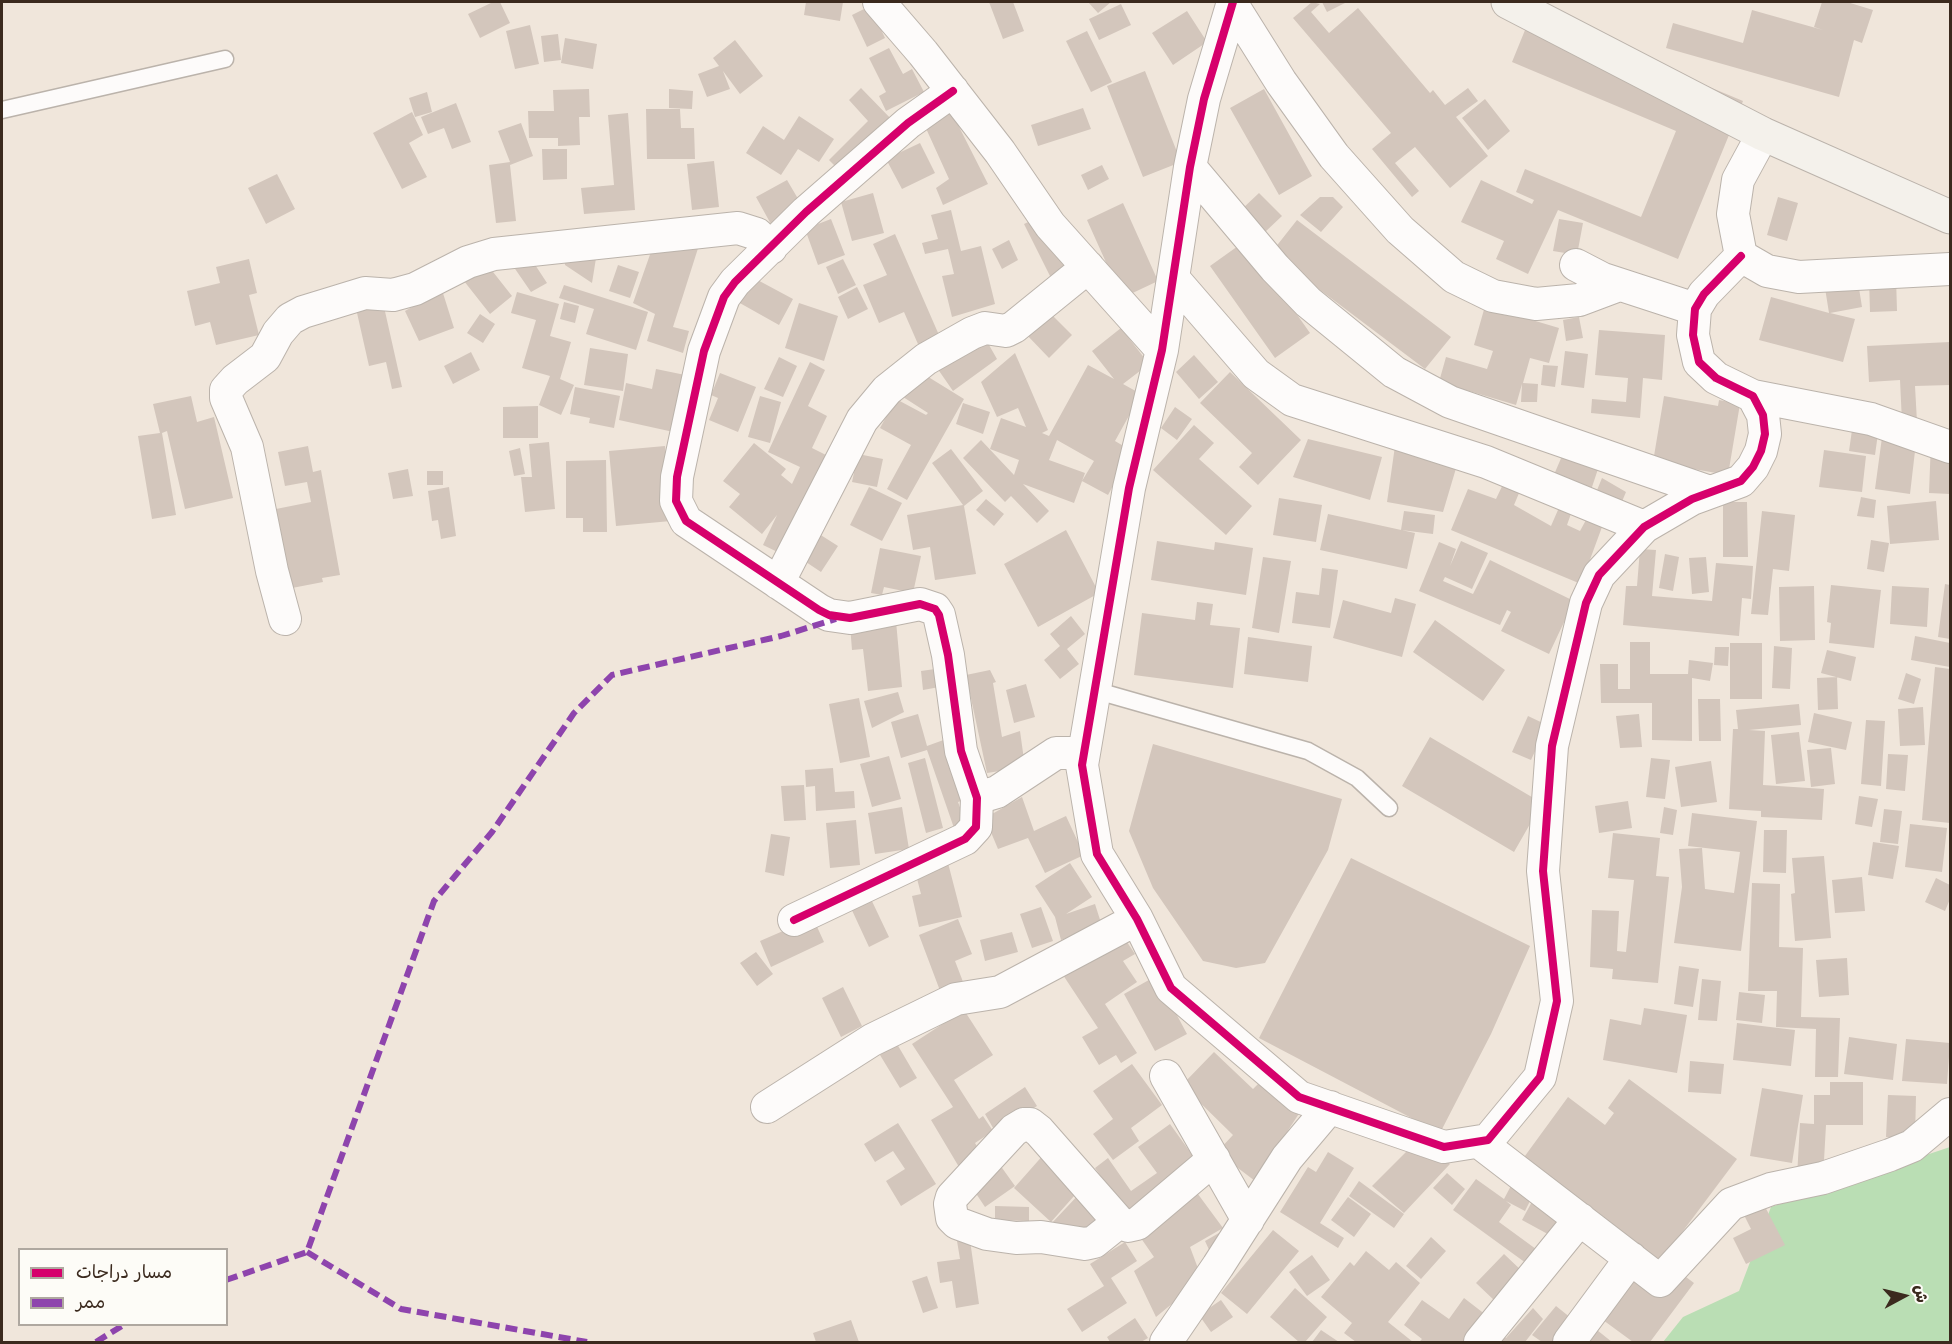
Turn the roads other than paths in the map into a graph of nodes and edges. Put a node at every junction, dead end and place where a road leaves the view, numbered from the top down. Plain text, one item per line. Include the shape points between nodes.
1 (879, 2) edge
2 (1508, 2) edge
3 (1233, 3) edge
4 (225, 59) dead end
5 (953, 91) junction
6 (2, 110) edge
7 (1763, 134) junction
8 (1190, 167) junction
9 (1950, 217) edge
10 (771, 248) junction
11 (1741, 256) junction
12 (1576, 265) dead end
13 (1088, 267) junction
14 (1950, 269) edge
15 (1173, 278) junction
16 (1619, 285) junction
17 (1695, 309) junction
18 (1162, 350) junction
19 (1753, 396) junction
20 (1950, 447) edge
21 (1710, 492) junction
22 (1644, 527) junction
23 (778, 583) junction
24 (285, 619) dead end
25 (1094, 690) junction
26 (1084, 753) junction
27 (977, 798) junction
28 (1389, 808) dead end
29 (1137, 919) junction
30 (794, 920) dead end
31 (1166, 1076) dead end
32 (767, 1107) dead end
33 (1330, 1107) junction
34 (1950, 1114) edge
35 (1479, 1142) junction
36 (1214, 1160) junction
37 (1580, 1219) junction
38 (1248, 1220) junction
39 (1119, 1222) junction
40 (1631, 1258) junction
41 (1166, 1342) edge
42 (1480, 1342) edge
43 (1569, 1342) edge

1 - 5 street
2 - 7 main road
3 - 8 street via 1204,99
3 - 16 street via 1281,82 1334,156 1400,230 1454,277 1493,296 1536,304 1579,300
4 - 6 lane
5 - 10 street via 908,123 806,212
5 - 13 street via 1050,225
7 - 9 main road
7 - 11 street via 1738,180 1733,214
8 - 15 street
8 - 21 street via 1308,302 1394,372 1450,402
10 - 23 street via 735,282 715,316 675,489 686,521
10 - 24 street via 757,234 738,228 495,254 468,262 415,289 393,295 365,293 290,319 265,357 226,390 226,399 247,447
11 - 14 street via 1767,271 1799,277
11 - 17 street via 1710,287
12 - 16 street
13 - 18 street
13 - 23 street via 1018,325 1006,331 986,328 972,333 926,359 887,390 862,420
15 - 18 street
15 - 22 street via 1256,374 1292,400 1486,462
16 - 17 street
17 - 19 street via 1693,335 1699,362 1716,378
18 - 25 street via 1130,488
19 - 20 street via 1871,419
19 - 21 street via 1765,434 1761,451 1741,481
21 - 22 street
22 - 35 street via 1599,575 1586,603 1552,746 1543,871 1557,1001 1540,1077 1488,1140
23 - 27 street via 819,610 840,618 920,604 935,609 948,655 961,751
25 - 26 street
25 - 28 lane via 1308,751 1357,778
26 - 27 street via 1056,753 997,792
26 - 29 street via 1097,854
27 - 30 street via 976,827 965,839
29 - 32 street via 1000,992 956,999 872,1040
29 - 33 street via 1171,988 1299,1097
31 - 36 street
33 - 35 street via 1444,1147
33 - 38 street via 1287,1158
34 - 40 street via 1912,1146 1823,1178 1771,1189 1731,1204 1660,1281
35 - 37 street
36 - 38 street
36 - 39 street via 1137,1224
37 - 40 street
37 - 42 street
38 - 41 street
39 - 39 street via 1030,1124 1014,1130 952,1197 950,1204 957,1223 987,1234 1016,1238 1041,1237 1085,1244 1094,1242
40 - 43 street

